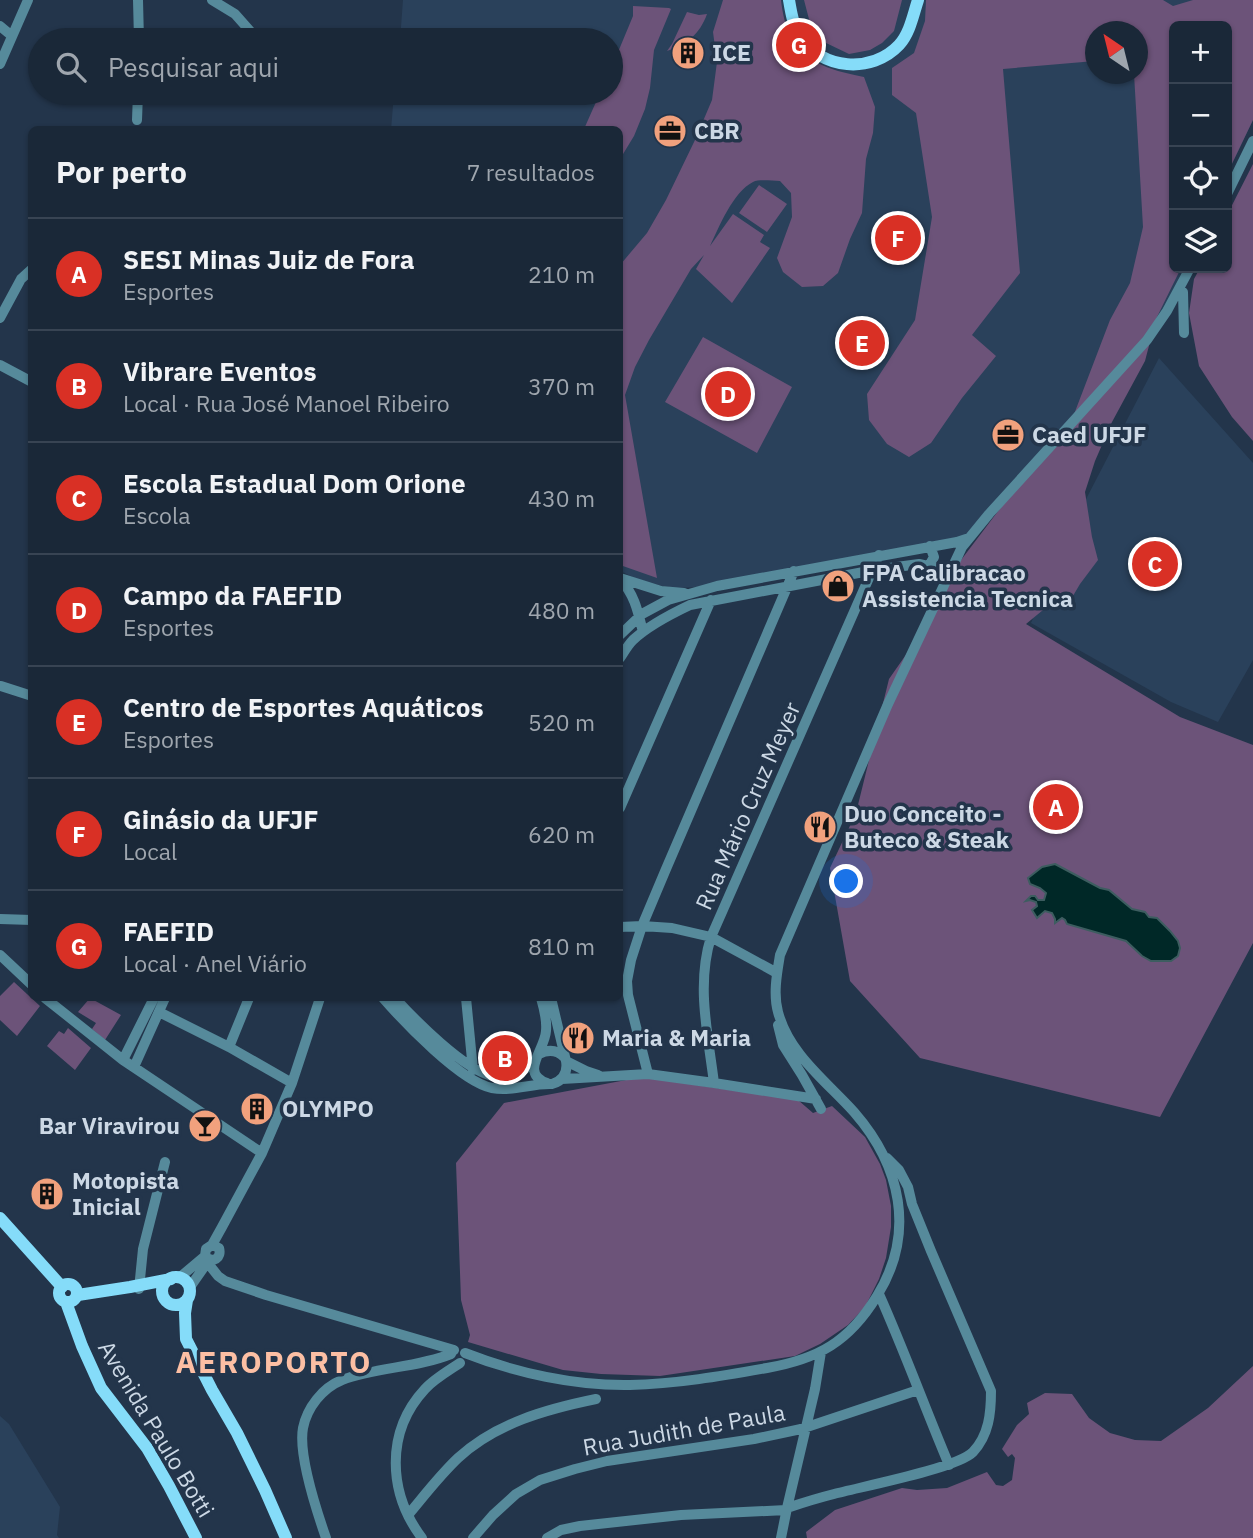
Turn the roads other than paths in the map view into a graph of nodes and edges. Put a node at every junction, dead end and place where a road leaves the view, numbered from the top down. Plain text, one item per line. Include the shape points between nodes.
1 (28, 0) edge
2 (138, 0) edge
3 (789, 0) edge
4 (918, 0) edge
5 (217, 1) edge
6 (0, 26) edge
7 (139, 28) edge
8 (247, 28) edge
9 (12, 37) junction
10 (0, 64) edge
11 (138, 105) edge
12 (137, 120) dead end
13 (1253, 141) edge
14 (1232, 184) edge
15 (28, 272) edge
16 (1189, 273) edge
17 (1190, 273) edge
18 (1183, 292) junction
19 (0, 318) edge
20 (1184, 333) dead end
21 (0, 365) edge
22 (28, 380) edge
23 (1089, 404) junction
24 (969, 538) junction
25 (929, 547) junction
26 (879, 555) junction
27 (926, 565) junction
28 (874, 570) junction
29 (794, 571) junction
30 (950, 571) junction
31 (623, 579) edge
32 (623, 581) edge
33 (714, 587) junction
34 (788, 588) junction
35 (688, 594) junction
36 (710, 602) junction
37 (639, 616) junction
38 (623, 632) edge
39 (643, 632) junction
40 (623, 654) edge
41 (1, 686) edge
42 (28, 695) edge
43 (623, 801) edge
44 (0, 919) edge
45 (28, 920) edge
46 (642, 926) junction
47 (623, 927) edge
48 (711, 937) junction
49 (0, 955) edge
50 (778, 973) junction
51 (28, 981) edge
52 (49, 1001) edge
53 (153, 1001) edge
54 (164, 1001) edge
55 (248, 1001) edge
56 (319, 1001) edge
57 (386, 1001) edge
58 (397, 1001) edge
59 (466, 1001) edge
60 (542, 1001) edge
61 (552, 1001) edge
62 (777, 1010) junction
63 (159, 1012) junction
64 (422, 1032) junction
65 (229, 1047) junction
66 (537, 1059) junction
67 (565, 1059) junction
68 (124, 1060) junction
69 (134, 1067) junction
70 (473, 1068) junction
71 (648, 1074) junction
72 (606, 1077) junction
73 (562, 1079) junction
74 (474, 1081) junction
75 (824, 1081) junction
76 (292, 1083) junction
77 (547, 1083) junction
78 (714, 1083) junction
79 (816, 1099) junction
80 (821, 1109) dead end
81 (262, 1153) junction
82 (885, 1156) junction
83 (164, 1162) dead end
84 (0, 1218) edge
85 (207, 1259) junction
86 (175, 1278) junction
87 (59, 1284) junction
88 (136, 1287) junction
89 (188, 1294) junction
90 (879, 1294) junction
91 (78, 1295) junction
92 (165, 1300) junction
93 (66, 1302) junction
94 (821, 1352) junction
95 (458, 1357) junction
96 (918, 1390) junction
97 (596, 1399) dead end
98 (805, 1428) junction
99 (949, 1465) junction
100 (786, 1509) junction
101 (408, 1515) junction
102 (196, 1538) edge
103 (286, 1538) edge
104 (326, 1538) edge
105 (422, 1538) edge
106 (473, 1538) edge
107 (547, 1538) edge
108 (781, 1538) edge

1 - 9 street
2 - 7 street
3 - 4 main road via 792,19 806,44 827,60 850,65 880,59 899,44
5 - 8 street
6 - 9 street
9 - 10 street
11 - 12 street
13 - 14 street
15 - 19 street
16 - 23 street via 1147,340
17 - 18 street
18 - 20 street
18 - 23 street via 1150,343
21 - 22 street
23 - 24 street
24 - 25 street
24 - 30 street
25 - 26 street
25 - 27 street via 922,556
26 - 28 street, Rua Mário Cruz Meyer
26 - 29 street
27 - 28 street
27 - 30 street
28 - 34 street
28 - 48 street, Rua Mário Cruz Meyer
29 - 33 street
29 - 34 street
30 - 50 street via 809,887 780,955
31 - 35 street
32 - 37 street
33 - 35 street
33 - 36 street
34 - 36 street
34 - 46 street
35 - 37 street
36 - 39 street via 690,605
36 - 43 street
37 - 38 street
37 - 39 street
39 - 40 street
41 - 42 street
44 - 45 street
46 - 47 street
46 - 48 street
46 - 71 street via 631,960 628,995
48 - 50 street
48 - 78 street, Rua Mário Cruz Meyer via 704,965 704,1003
49 - 51 street
50 - 62 street
50 - 75 street via 789,1025
52 - 68 street
53 - 68 street
54 - 63 street
55 - 65 street
56 - 76 street
57 - 64 street
58 - 64 street
59 - 70 street
60 - 66 street via 547,1030
61 - 67 street
62 - 75 street via 795,1049
62 - 79 street via 783,1045
63 - 65 street
63 - 69 street
64 - 70 street
64 - 74 street via 457,1070
65 - 76 street
66 - 67 street via 550,1050
66 - 70 street via 506,1076
66 - 77 street via 535,1074
67 - 72 street
67 - 73 street via 567,1070
68 - 69 street
69 - 81 street
70 - 74 street
71 - 72 street
71 - 78 street
72 - 73 street
73 - 77 street
74 - 77 street via 494,1088
75 - 82 street
76 - 81 street
78 - 79 street
79 - 80 street
81 - 85 street via 215,1246 205,1249
82 - 90 street via 896,1184 901,1221 895,1257
82 - 99 street via 908,1187 990,1391 985,1434 972,1454
83 - 88 street
84 - 87 main road
85 - 86 street
85 - 89 street
85 - 95 street via 225,1281
86 - 88 main road
86 - 89 main road via 186,1281
86 - 92 main road via 163,1288
87 - 91 main road via 73,1285
87 - 93 main road via 59,1296
88 - 91 main road
88 - 92 main road
89 - 92 main road via 176,1305
89 - 103 main road via 186,1339
90 - 94 street via 852,1329
90 - 96 street
91 - 93 main road
93 - 102 main road, Avenida Paulo Botti via 102,1388 147,1448
94 - 95 street via 780,1366 712,1378 628,1385 555,1378
94 - 98 street
95 - 101 street via 426,1387 402,1423 395,1466 398,1492
95 - 104 street via 340,1381 322,1392 309,1409 303,1448
96 - 98 street, Rua Judith de Paula
96 - 99 street
97 - 101 street via 537,1414 479,1441
98 - 100 street
98 - 106 street, Rua Judith de Paula via 617,1459 552,1476 516,1494
99 - 100 street
100 - 107 street via 580,1526
100 - 108 street
101 - 105 street

